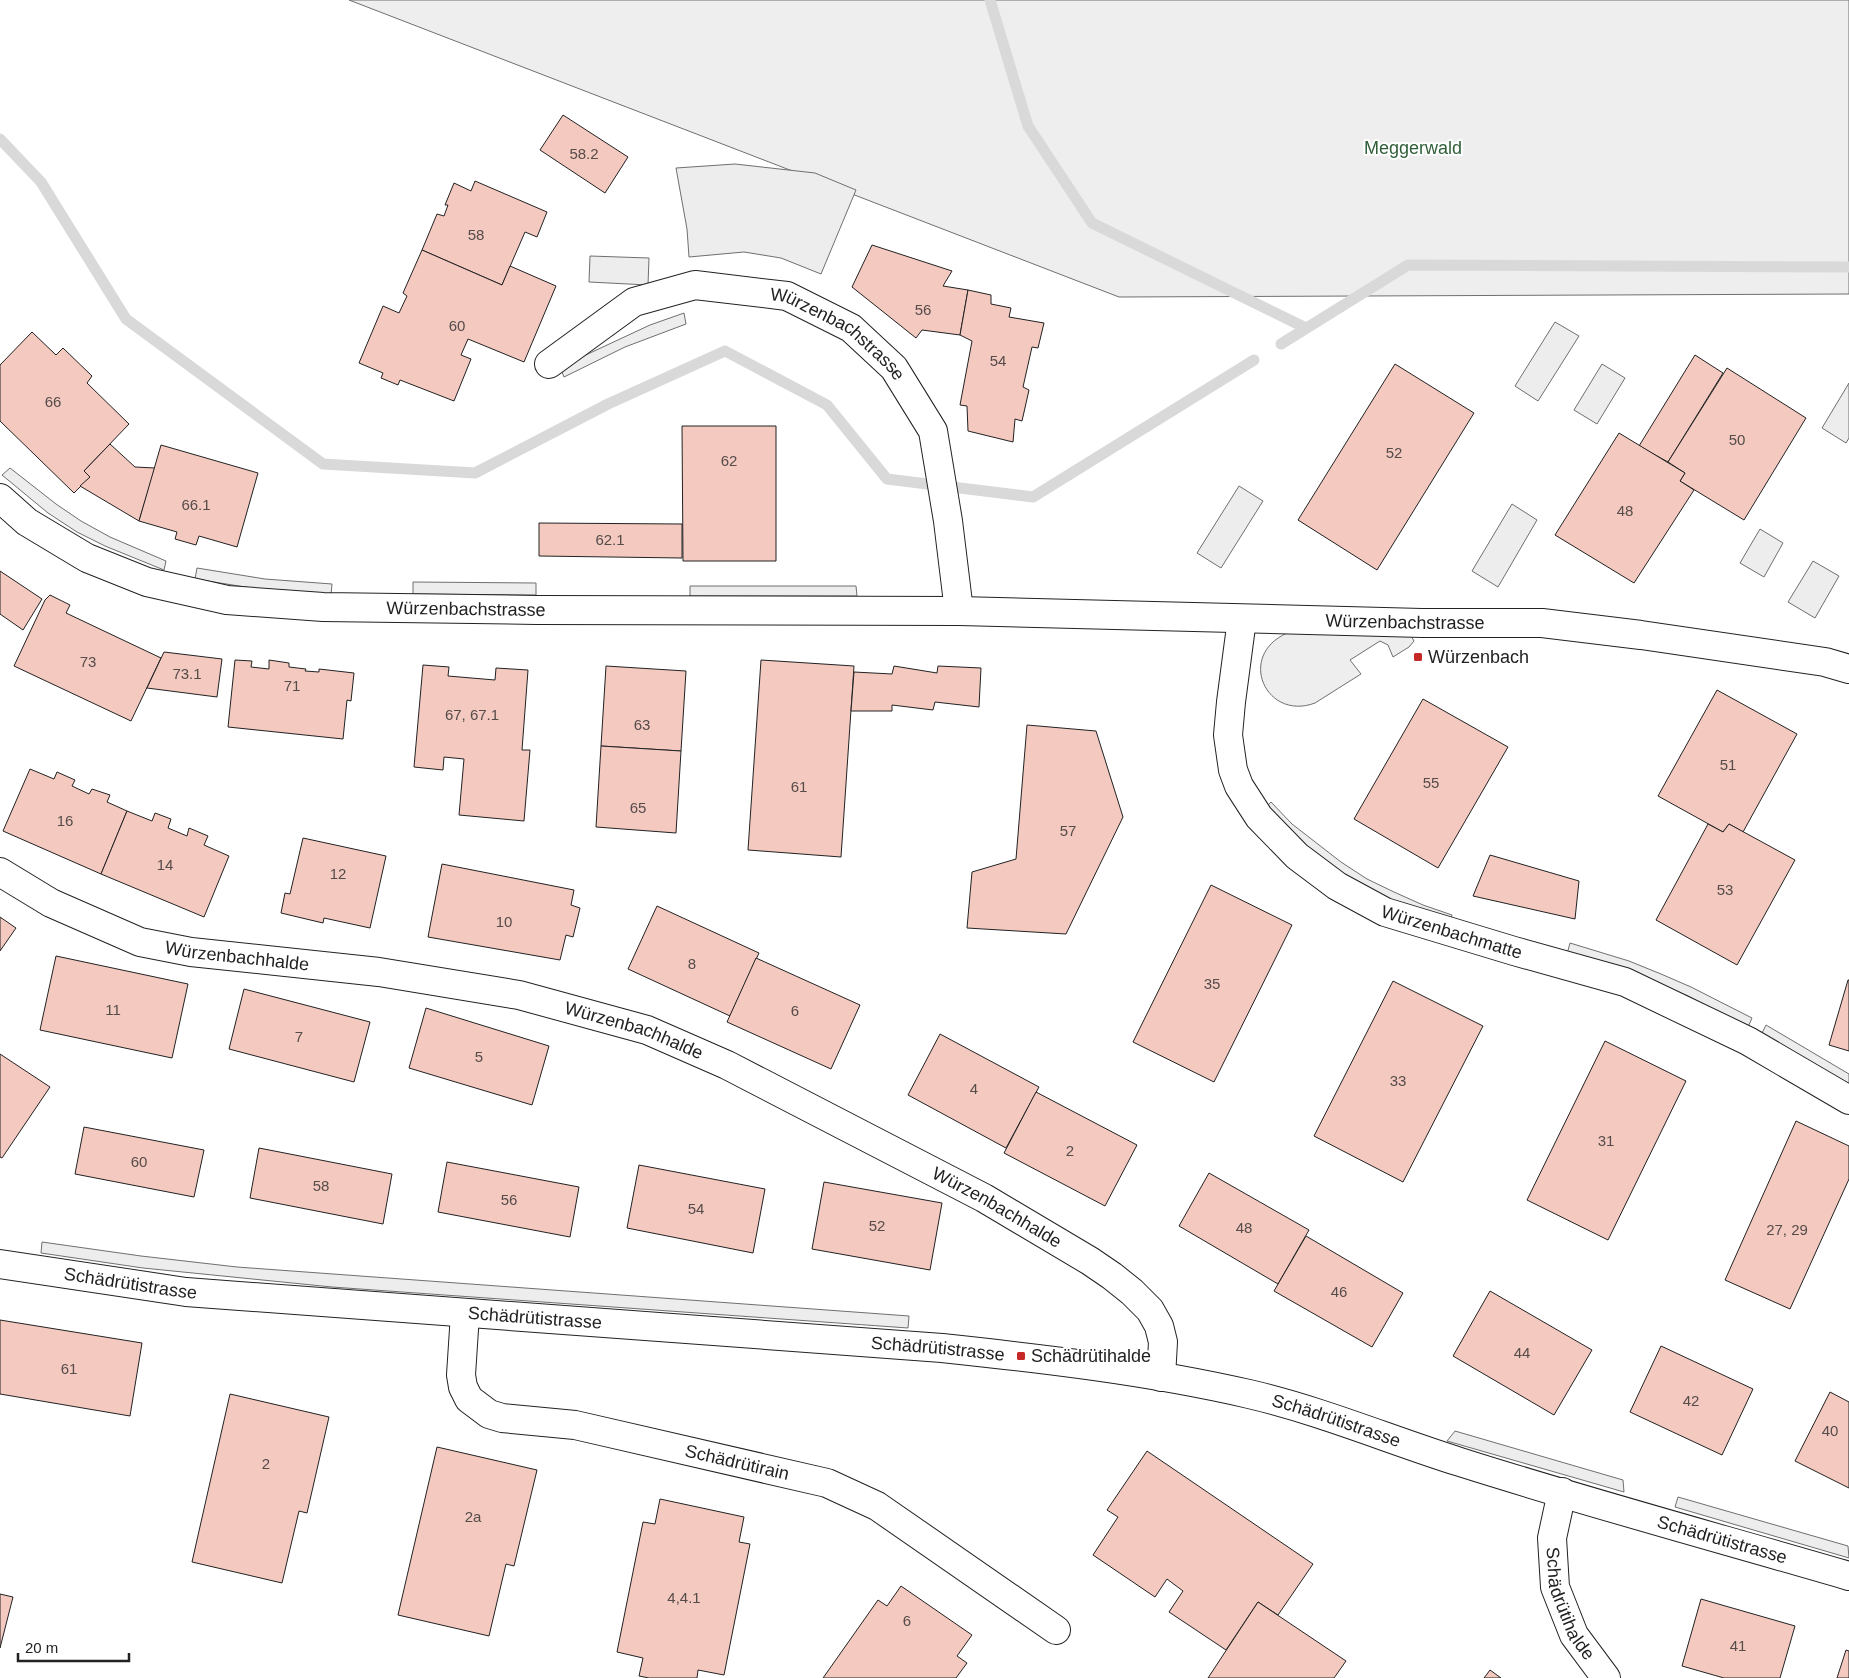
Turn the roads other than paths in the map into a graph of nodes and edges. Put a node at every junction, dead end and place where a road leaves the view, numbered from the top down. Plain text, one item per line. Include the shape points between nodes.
1 (549, 364) dead end
2 (0, 498) edge
3 (959, 611) junction
4 (1242, 619) junction
5 (1849, 669) edge
6 (0, 872) edge
7 (1849, 1100) edge
8 (0, 1264) edge
9 (465, 1314) junction
10 (1161, 1377) junction
11 (1562, 1492) junction
12 (1849, 1576) edge
13 (1056, 1630) dead end
14 (1606, 1678) edge

1 - 3 street, Würzenbachstrasse via 634,302 695,285 787,296 851,328 894,368 933,432
2 - 3 street, Würzenbachstrasse via 27,522 87,558 147,582 227,600 322,607
3 - 4 street, Würzenbachstrasse
4 - 5 street, Würzenbachstrasse via 1542,623 1825,662
4 - 7 street, Würzenbachmatte via 1228,735 1233,770 1239,786 1259,816 1297,856 1337,886 1385,912 1625,982 1748,1041
6 - 10 street, Würzenbachhalde via 51,902 140,942 191,952 379,972 519,995 646,1030 728,1064 984,1198 1112,1276 1150,1310 1159,1326
8 - 9 street, Schädrütistrasse via 186,1292
9 - 10 street, Schädrütistrasse via 942,1348
9 - 13 street, Schädrütirain via 463,1387 469,1399 489,1414 575,1425 826,1483 877,1506
10 - 11 street, Schädrütistrasse via 1249,1394 1321,1414 1459,1462
11 - 12 street, Schädrütistrasse
11 - 14 street, Schädrütihalde via 1552,1538 1555,1587 1574,1636

